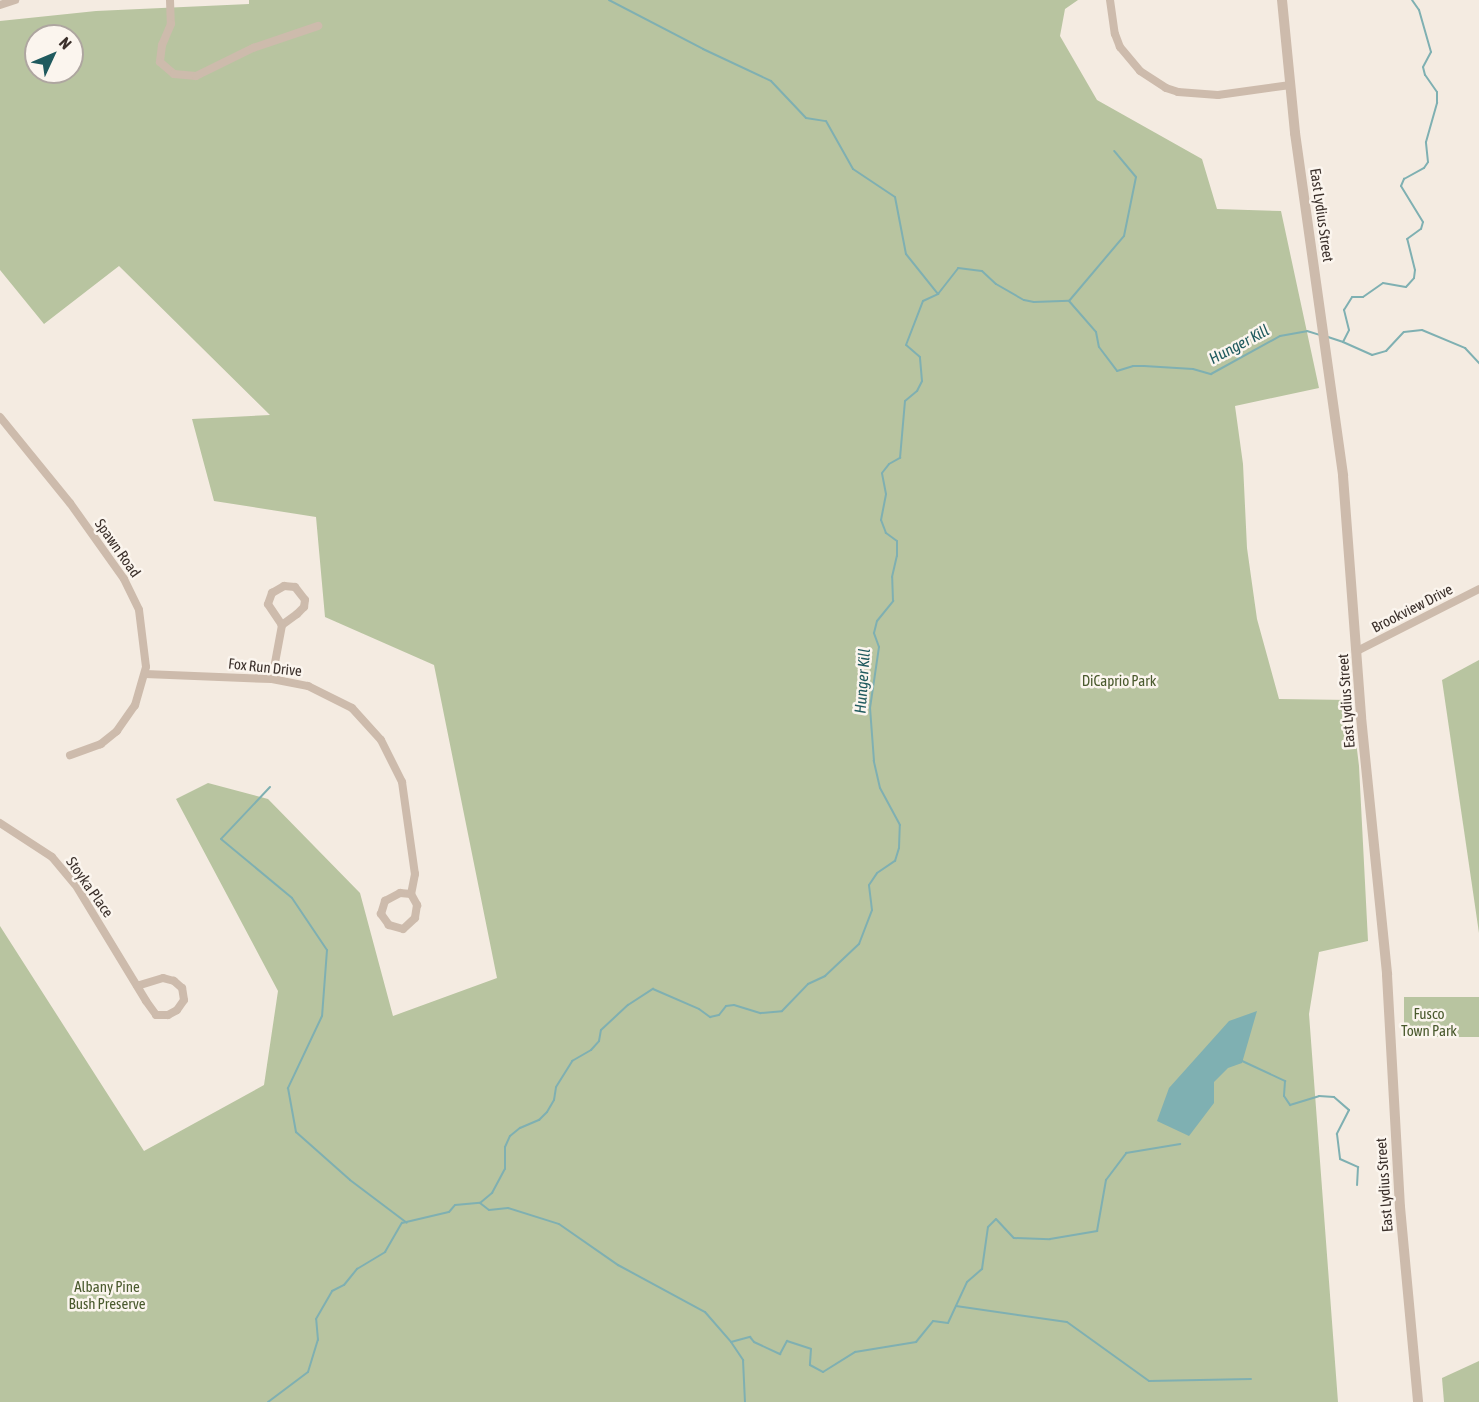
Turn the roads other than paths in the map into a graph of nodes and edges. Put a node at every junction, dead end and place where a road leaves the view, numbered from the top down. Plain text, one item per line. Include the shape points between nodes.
1 (15, 0) edge
2 (1110, 0) edge
3 (1282, 0) edge
4 (170, 2) edge
5 (0, 5) edge
6 (318, 26) dead end
7 (1290, 85) junction
8 (0, 417) edge
9 (1479, 589) edge
10 (282, 625) junction
11 (1358, 651) junction
12 (146, 674) junction
13 (272, 679) junction
14 (70, 755) dead end
15 (0, 823) edge
16 (411, 894) junction
17 (137, 986) junction
18 (1418, 1402) edge

1 - 5 street
2 - 7 street via 1120,47 1140,71 1166,88 1218,94
3 - 7 street, East Lydius Street
4 - 6 street via 171,24 160,62 174,74 196,76 253,48
7 - 11 street, East Lydius Street via 1335,411
8 - 12 street, Spawn Road via 70,503 124,579 139,610
9 - 11 street, Brookview Drive
10 - 10 street via 304,607 300,591 289,586 279,588 269,598
10 - 13 street
11 - 18 street, East Lydius Street via 1387,975 1400,1210
12 - 13 street, Fox Run Drive
12 - 14 street, Spawn Road via 135,705 117,731 101,744
13 - 16 street, Fox Run Drive via 308,686 339,700 364,719 381,740 402,782 415,874
15 - 17 street, Stoyka Place via 52,857 75,884
16 - 16 street, Fox Run Drive via 417,904 411,923 403,929 389,925 381,914 385,901 400,893
17 - 17 street, Stoyka Place via 156,1015 168,1015 184,1000 182,988 174,981 163,978

